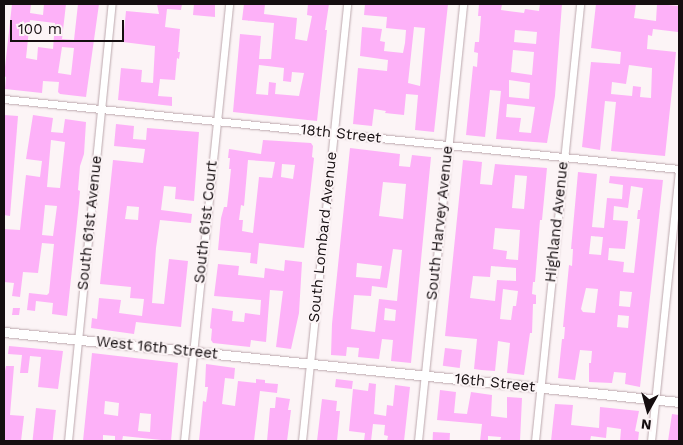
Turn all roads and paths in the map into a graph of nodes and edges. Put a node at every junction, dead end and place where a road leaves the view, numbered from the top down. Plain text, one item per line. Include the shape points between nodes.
1 (112, 4) edge
2 (229, 4) edge
3 (347, 4) edge
4 (463, 4) edge
5 (580, 4) edge
6 (4, 99) edge
7 (102, 109) junction
8 (217, 121) junction
9 (333, 133) junction
10 (448, 145) junction
11 (564, 157) junction
12 (679, 169) edge
13 (4, 332) edge
14 (78, 340) junction
15 (193, 352) junction
16 (310, 364) junction
17 (425, 376) junction
18 (541, 388) junction
19 (656, 400) junction
20 (679, 402) edge
21 (68, 441) edge
22 (184, 441) edge
23 (302, 441) edge
24 (418, 441) edge
25 (535, 441) edge
26 (651, 441) edge

1 - 7 street, South 61st Avenue
2 - 8 street, South 61st Court
3 - 9 street, South Lombard Avenue
4 - 10 street, South Harvey Avenue
5 - 11 street, Highland Avenue
6 - 7 street, 18th Street
7 - 8 street, 18th Street
7 - 14 street, South 61st Avenue
8 - 9 street, 18th Street
8 - 15 street, South 61st Court
9 - 10 street, 18th Street
9 - 16 street, South Lombard Avenue
10 - 11 street, 18th Street
10 - 17 street, South Harvey Avenue
11 - 12 street, 18th Street
11 - 18 street, Highland Avenue
12 - 19 street
13 - 14 street, West 16th Street
14 - 15 street, West 16th Street
14 - 21 street, South 61st Avenue
15 - 16 street, West 16th Street
15 - 22 street, South 61st Court
16 - 17 street, 16th Street
16 - 23 street, South Lombard Avenue
17 - 18 street, 16th Street
17 - 24 street, South Harvey Avenue
18 - 19 street, 16th Street
18 - 25 street, Highland Avenue
19 - 20 street, 16th Street
19 - 26 street

